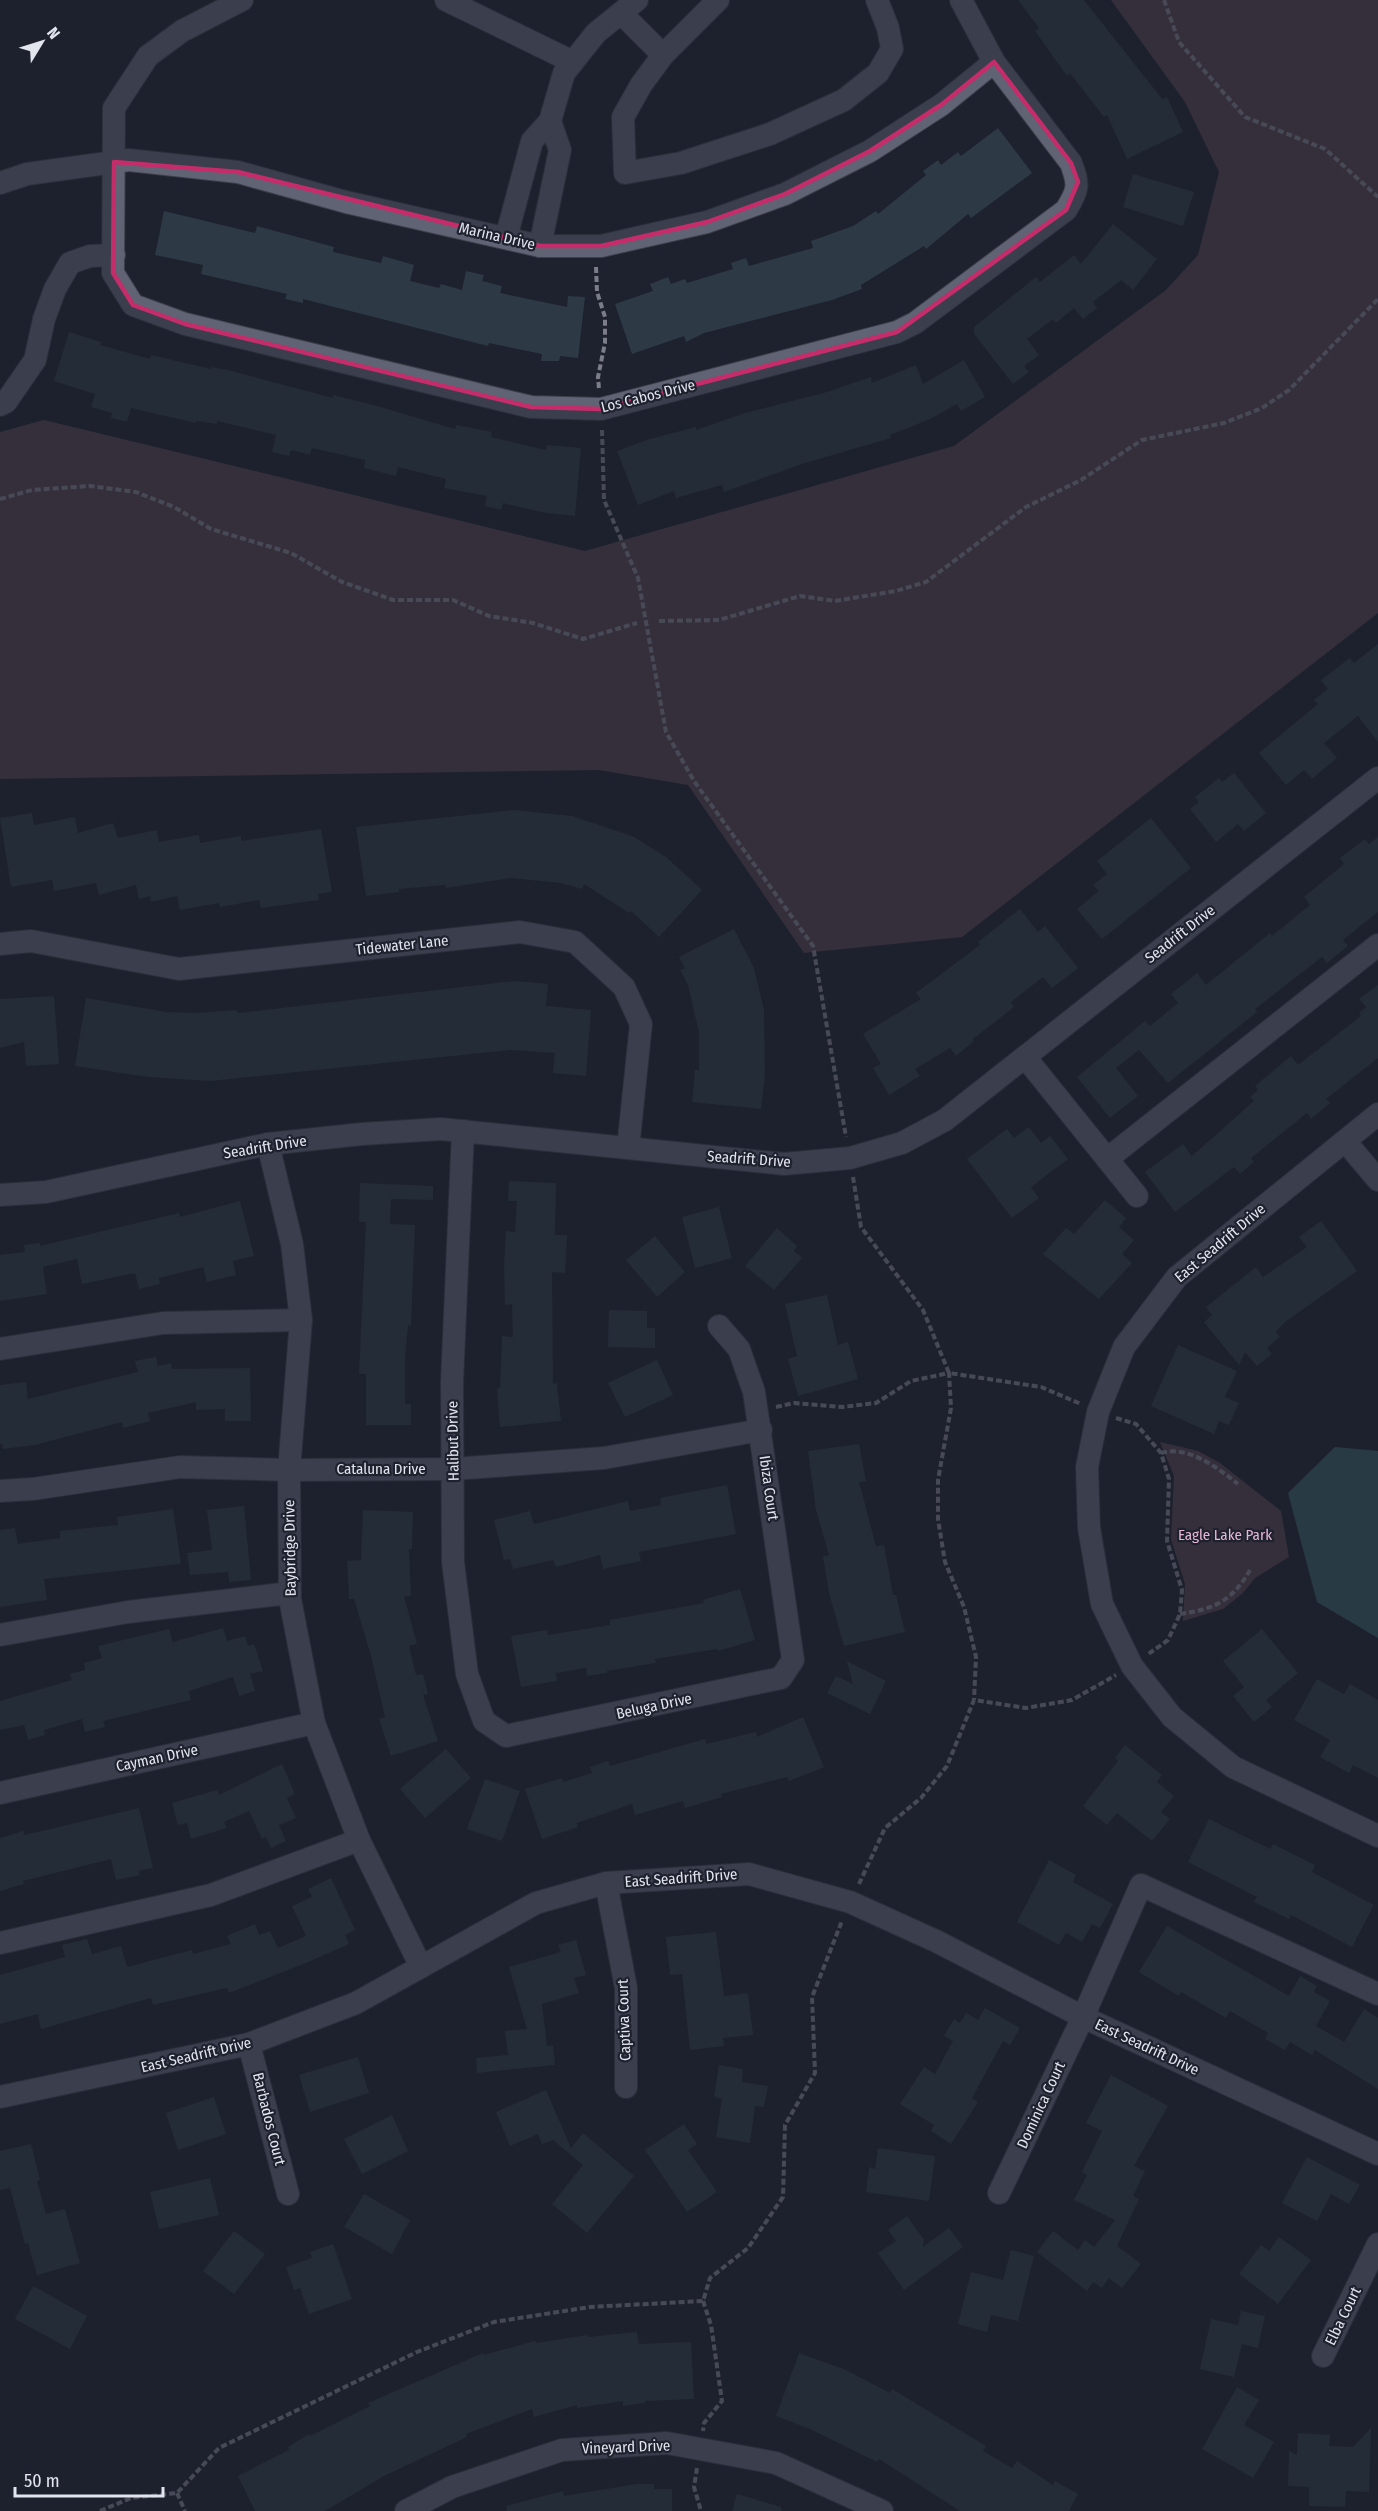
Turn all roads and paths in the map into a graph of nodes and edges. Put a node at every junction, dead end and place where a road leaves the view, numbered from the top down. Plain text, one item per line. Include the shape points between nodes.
1 (242, 0) edge
2 (718, 0) edge
3 (877, 0) edge
4 (961, 0) edge
5 (1164, 0) edge
6 (458, 3) edge
7 (629, 6) edge
8 (663, 55) junction
9 (573, 62) junction
10 (994, 62) junction
11 (550, 121) junction
12 (114, 162) junction
13 (0, 183) edge
14 (1378, 197) edge
15 (506, 238) junction
16 (540, 246) junction
17 (114, 255) junction
18 (1378, 299) edge
19 (0, 405) edge
20 (0, 498) edge
21 (659, 621) dead end
22 (637, 623) dead end
23 (1378, 778) edge
24 (0, 944) edge
25 (1378, 945) edge
26 (1025, 1057) junction
27 (1378, 1114) edge
28 (463, 1131) junction
29 (1345, 1141) junction
30 (268, 1144) junction
31 (628, 1148) junction
32 (1107, 1159) junction
33 (1378, 1180) edge
34 (0, 1195) edge
35 (1137, 1196) dead end
36 (301, 1320) junction
37 (719, 1326) dead end
38 (0, 1349) edge
39 (759, 1420) junction
40 (1161, 1453) dead end
41 (453, 1469) junction
42 (289, 1470) junction
43 (1238, 1484) dead end
44 (0, 1491) edge
45 (1250, 1570) dead end
46 (290, 1593) junction
47 (1180, 1614) dead end
48 (0, 1635) edge
49 (793, 1660) joint
50 (974, 1700) dead end
51 (314, 1723) junction
52 (506, 1736) joint
53 (0, 1793) edge
54 (1378, 1836) edge
55 (359, 1840) junction
56 (606, 1883) junction
57 (850, 1902) junction
58 (0, 1943) edge
59 (421, 1968) junction
60 (1378, 1994) edge
61 (1083, 2017) junction
62 (249, 2044) junction
63 (626, 2087) dead end
64 (0, 2097) edge
65 (1378, 2154) edge
66 (999, 2193) dead end
67 (288, 2194) dead end
68 (1378, 2244) edge
69 (703, 2301) junction
70 (1323, 2356) dead end
71 (701, 2449) junction
72 (177, 2493) junction
73 (100, 2511) edge
74 (185, 2511) edge
75 (406, 2511) edge
76 (701, 2511) edge
77 (882, 2511) edge

1 - 12 street, Los Cabos Drive via 182,31 148,56 114,108
2 - 8 street
3 - 8 street via 892,49 878,73 844,100 770,135 681,163 625,173 623,117
4 - 10 street, Los Cabos Drive
5 - 14 path via 1179,42 1245,117 1325,149
6 - 9 street
7 - 8 street
7 - 9 street via 596,33
9 - 11 street via 564,73
10 - 16 street, Marina Drive via 941,105 870,151 785,194 707,222 601,246
10 - 17 street, Los Cabos Drive via 1071,163 1078,182 1076,195 1066,210 915,323 897,332 601,409 531,407 185,324 133,305 113,273
11 - 15 street via 532,141
11 - 16 street via 560,150
12 - 13 street, Marina Drive via 27,174
12 - 15 street, Marina Drive via 129,159 238,172 346,202
12 - 17 street, Los Cabos Drive
15 - 16 street, Marina Drive
17 - 19 street via 70,262 44,319 35,360
18 - 21 path via 1289,390 1262,408 1224,423 1142,440 1081,480 1026,507 926,582 835,601 800,596 719,620
20 - 22 path via 32,490 90,486 136,492 174,507 211,529 291,553 342,582 393,600 453,600 489,616 533,623 583,639
23 - 26 street, Seadrift Drive
24 - 31 street, Tidewater Lane via 31,941 179,969 520,932 575,942 624,987 641,1024
25 - 32 street
26 - 31 street, Seadrift Drive via 945,1120 902,1143 850,1158 784,1164
26 - 32 street
27 - 29 street, East Seadrift Drive
28 - 30 street, Seadrift Drive via 441,1129
28 - 31 street, Seadrift Drive
28 - 41 street, Halibut Drive via 452,1382
29 - 33 street
29 - 54 street, East Seadrift Drive via 1177,1277 1124,1347 1098,1412 1087,1467 1089,1528 1102,1604 1132,1666 1172,1717 1233,1767
30 - 34 street, Seadrift Drive via 46,1192
30 - 36 street, Baybridge Drive via 292,1244
32 - 35 street
36 - 38 street via 163,1323
36 - 42 street, Baybridge Drive
37 - 39 street, Ibiza Court via 739,1349
39 - 41 street, Cataluna Drive via 604,1458
39 - 49 street, Ibiza Court
39 - 50 path via 794,1403 842,1407 876,1402 911,1381 949,1373 951,1408 938,1480 938,1519 945,1562 964,1607 976,1657
40 - 43 path via 1179,1452 1196,1457
41 - 42 street, Cataluna Drive
41 - 52 street, Halibut Drive via 453,1562 467,1674 484,1721
42 - 44 street, Cataluna Drive via 180,1467
42 - 46 street, Baybridge Drive
45 - 47 path via 1240,1588 1225,1600 1206,1611
46 - 48 street via 128,1612
46 - 51 street, Baybridge Drive
49 - 52 street, Beluga Drive via 781,1678
51 - 53 street, Cayman Drive
51 - 55 street, Baybridge Drive
55 - 58 street via 211,1895
55 - 59 street, Baybridge Drive
56 - 57 street, East Seadrift Drive via 749,1874
56 - 59 street, East Seadrift Drive via 536,1904
56 - 63 street, Captiva Court via 626,1988
57 - 61 street, East Seadrift Drive via 938,1942
57 - 69 path via 812,1997 815,2073 785,2125 783,2197 748,2248 710,2278
59 - 62 street, East Seadrift Drive via 356,2003
60 - 61 street, Dominica Court via 1141,1885
61 - 65 street, East Seadrift Drive
61 - 66 street, Dominica Court
62 - 64 street, East Seadrift Drive
62 - 67 street, Barbados Court
68 - 70 street, Elba Court
69 - 71 path via 711,2325 722,2401 704,2423
69 - 72 path via 590,2307 494,2322 417,2352 219,2448
71 - 75 street, Vineyard Drive via 667,2443 562,2450 453,2487
71 - 76 path via 694,2487
71 - 77 street, Vineyard Drive via 776,2463
72 - 73 path via 131,2498
72 - 74 path

